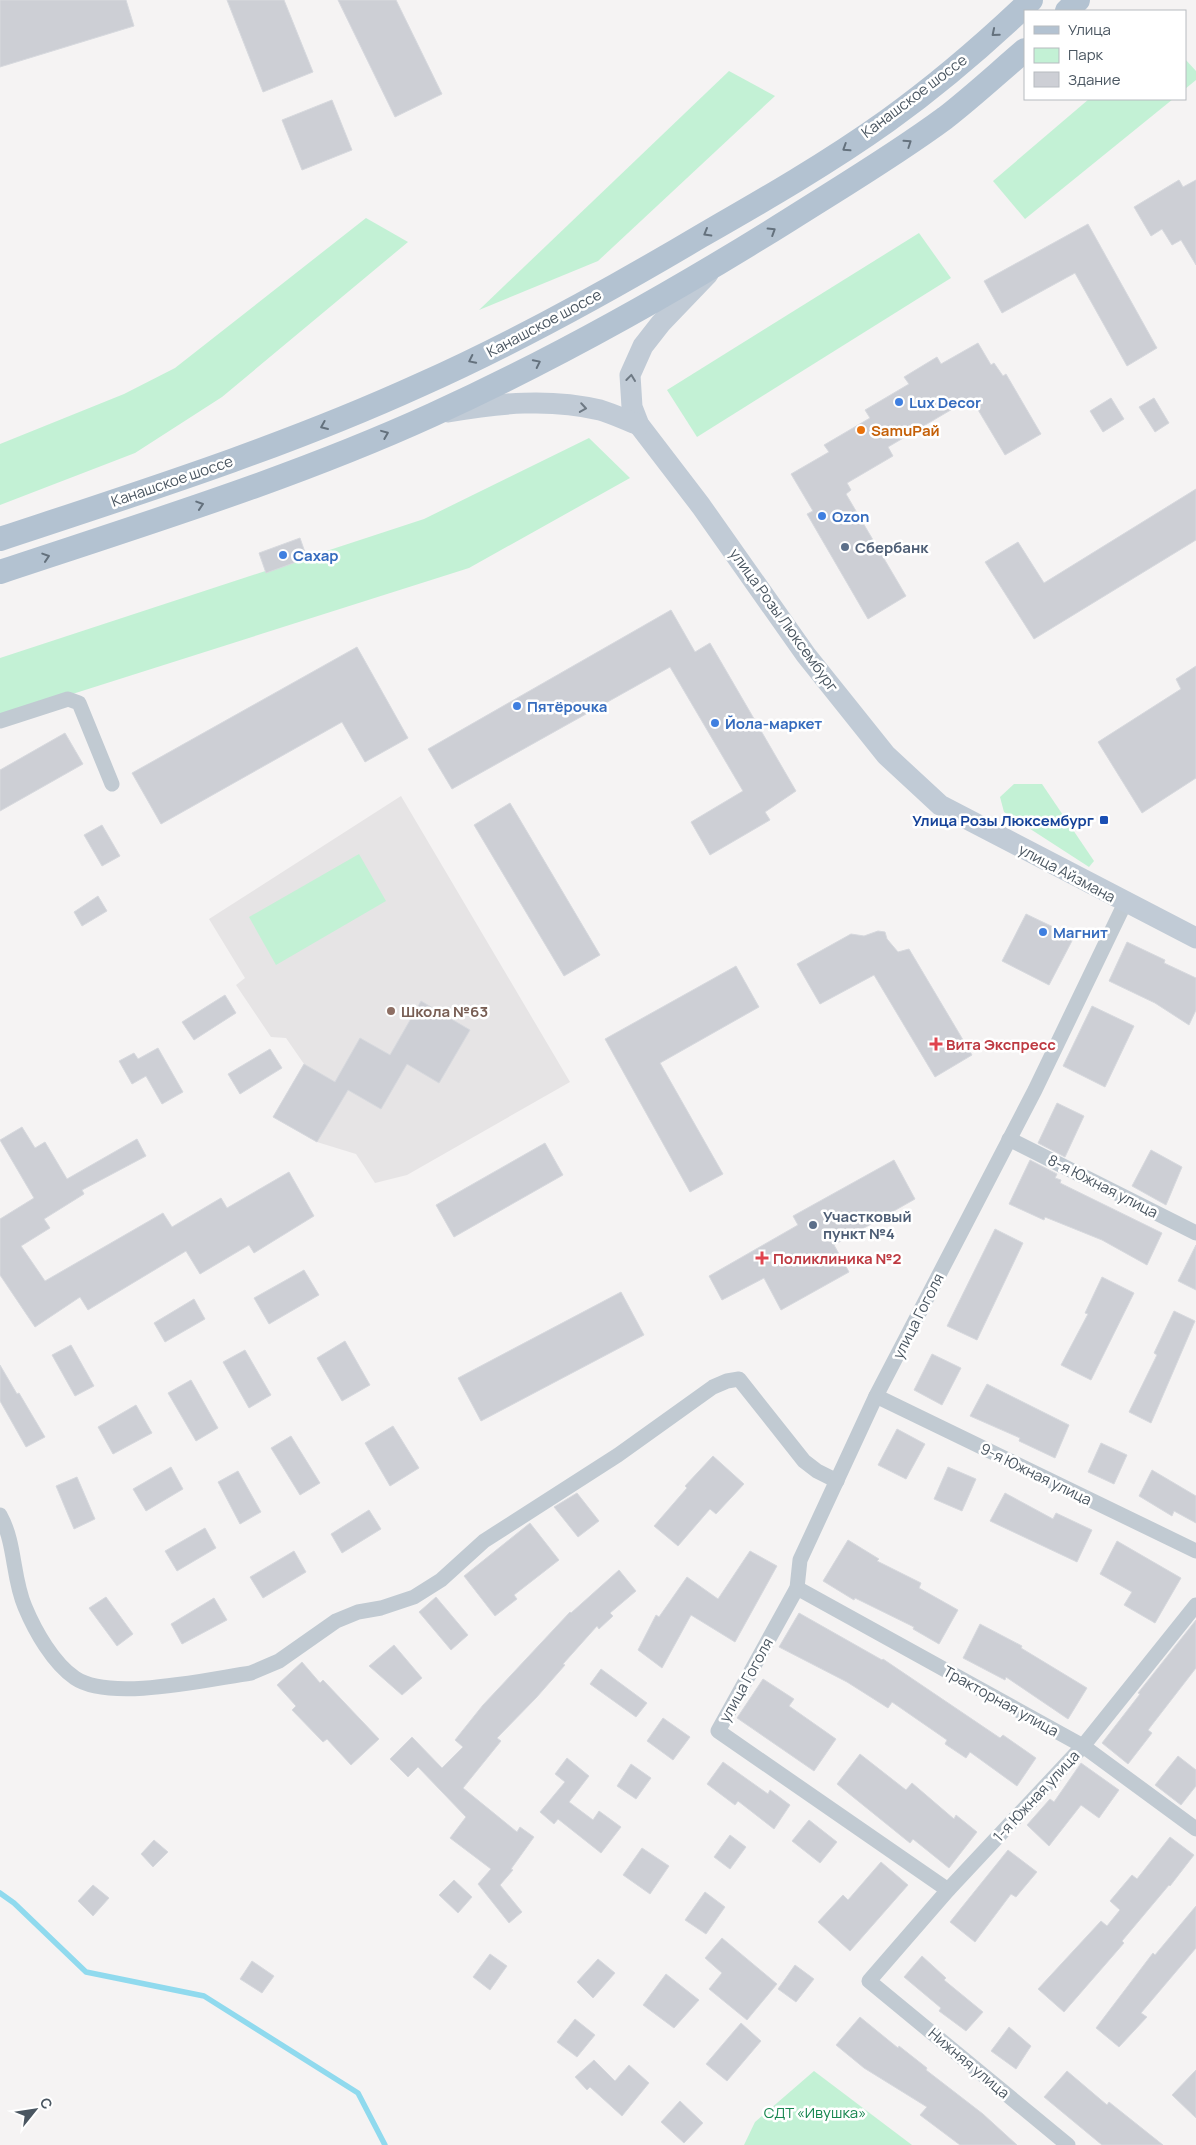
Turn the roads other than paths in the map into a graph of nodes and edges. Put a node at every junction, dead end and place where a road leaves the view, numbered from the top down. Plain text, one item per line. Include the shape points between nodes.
1 (1031, 0) edge
2 (1078, 0) edge
3 (1068, 10) edge
4 (1024, 51) edge
5 (715, 266) junction
6 (431, 416) junction
7 (639, 425) junction
8 (0, 539) edge
9 (0, 572) edge
10 (0, 721) edge
11 (112, 784) dead end
12 (940, 804) joint
13 (1125, 903) junction
14 (1196, 938) edge
15 (1010, 1139) junction
16 (1196, 1233) edge
17 (876, 1396) junction
18 (837, 1481) junction
19 (0, 1515) edge
20 (1196, 1551) edge
21 (797, 1588) junction
22 (1196, 1605) edge
23 (1083, 1746) junction
24 (1196, 1829) edge
25 (948, 1890) junction
26 (869, 1981) joint
27 (1068, 2145) edge

1 -> 8 main road, Канашское шоссе via 886,121 768,197 526,334 420,386 290,440
2 - 3 main road
5 -> 4 main road, Канашское шоссе via 945,117
6 -> 5 main road, Канашское шоссе via 585,340
7 -> 5 street via 630,391 634,363 661,323
6 -> 7 street via 498,404 556,403 600,410
9 -> 6 main road, Канашское шоссе via 224,498
7 - 12 street, улица Розы Люксембург via 818,669 886,755
10 - 11 street via 68,699 79,703
12 - 13 street, улица Айзмана
13 - 14 street, улица Айзмана
13 - 15 street, улица Гоголя
15 - 16 street, 8-я Южная улица
15 - 17 street, улица Гоголя
17 - 18 street, улица Гоголя
17 - 20 street, 9-я Южная улица
18 - 19 street via 804,1461 739,1379 727,1381 713,1387 618,1454 484,1541 441,1580 414,1597 336,1621 266,1669 140,1689 91,1685 75,1679 63,1668 25,1607 12,1546
18 - 21 street, улица Гоголя via 800,1560
21 - 23 street, Тракторная улица
21 - 25 street, улица Гоголя via 718,1730
22 - 23 street, 1-я Южная улица
23 - 24 street, Тракторная улица
23 - 25 street, 1-я Южная улица
25 - 26 street, 1-я Южная улица
26 - 27 street, Нижняя улица

